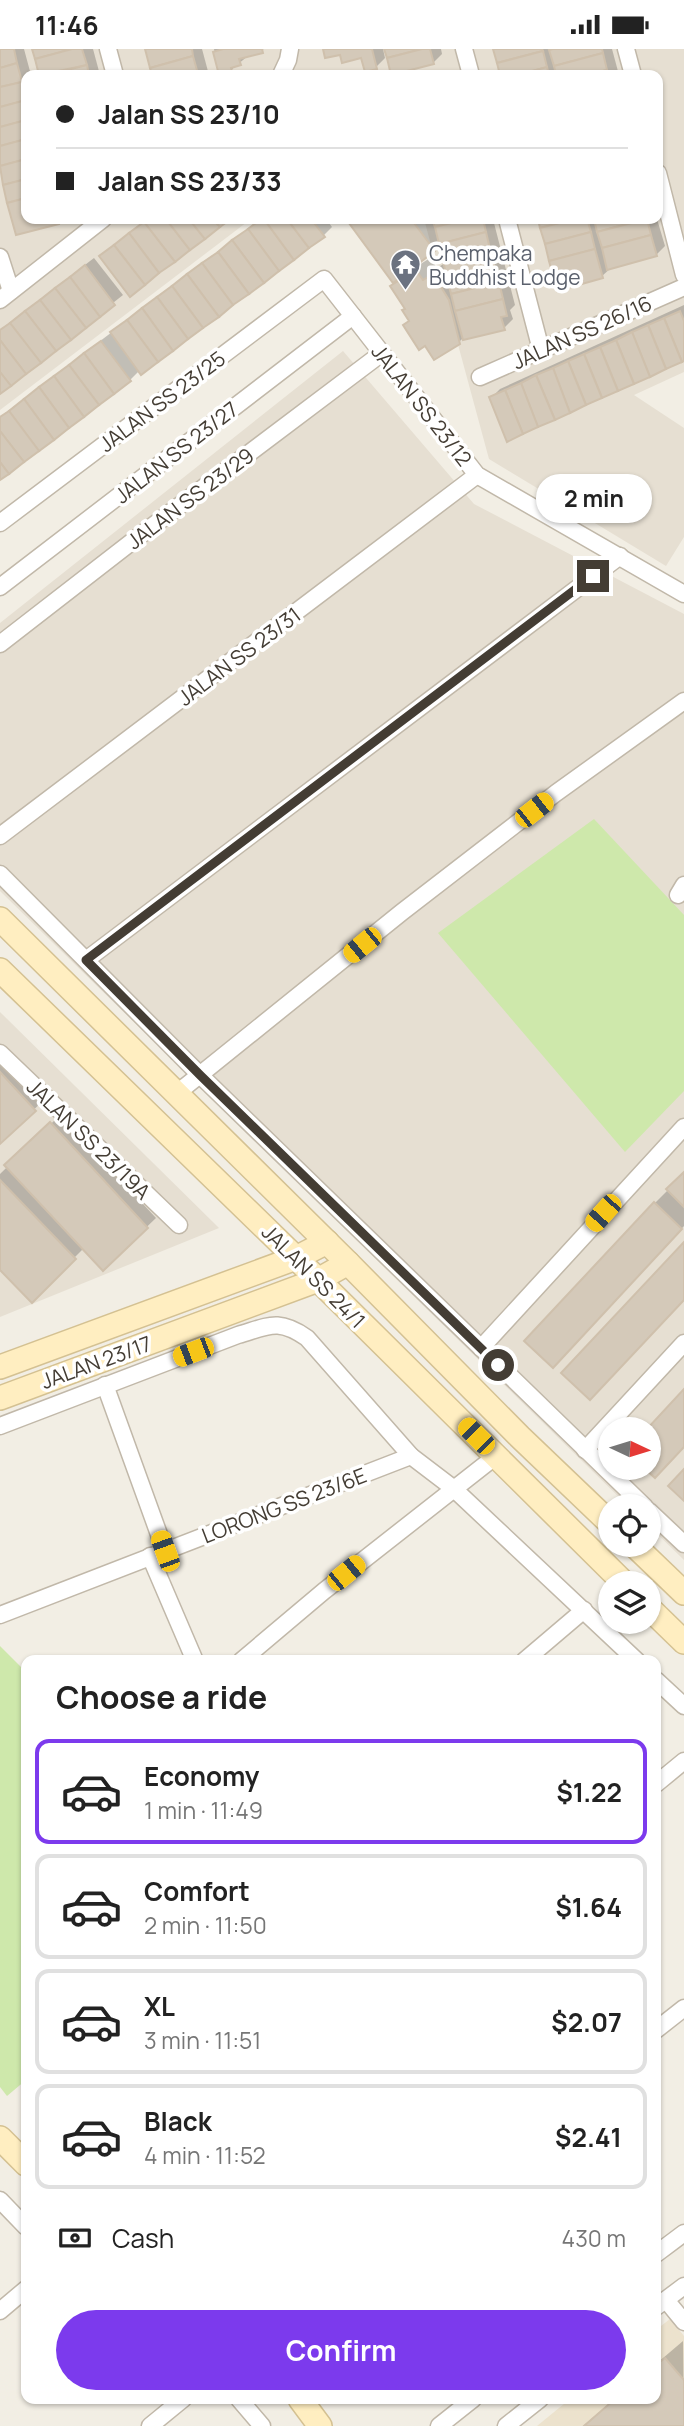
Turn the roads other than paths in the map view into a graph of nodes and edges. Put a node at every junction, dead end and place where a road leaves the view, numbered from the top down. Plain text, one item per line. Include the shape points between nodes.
1 (108, 49) edge
2 (464, 49) edge
3 (626, 49) edge
4 (114, 70) edge
5 (470, 70) edge
6 (632, 70) edge
7 (663, 193) edge
8 (97, 224) edge
9 (509, 224) edge
10 (0, 257) edge
11 (684, 275) edge
12 (324, 279) joint
13 (684, 287) edge
14 (6, 296) edge
15 (353, 316) junction
16 (541, 350) junction
17 (382, 353) junction
18 (480, 377) dead end
19 (477, 475) junction
20 (0, 523) edge
21 (620, 556) junction
22 (0, 587) edge
23 (684, 594) edge
24 (0, 644) edge
25 (684, 701) edge
26 (0, 837) edge
27 (0, 874) edge
28 (0, 919) edge
29 (86, 960) junction
30 (0, 970) edge
31 (0, 1053) edge
32 (201, 1076) junction
33 (177, 1094) junction
34 (684, 1127) edge
35 (179, 1224) dead end
36 (327, 1242) junction
37 (296, 1258) junction
38 (348, 1263) junction
39 (318, 1280) junction
40 (684, 1343) edge
41 (481, 1348) junction
42 (0, 1367) edge
43 (104, 1385) junction
44 (0, 1398) edge
45 (0, 1426) edge
46 (585, 1450) junction
47 (411, 1456) junction
48 (496, 1456) junction
49 (453, 1488) junction
50 (631, 1494) edge
51 (598, 1512) edge
52 (661, 1522) edge
53 (684, 1544) edge
54 (158, 1553) junction
55 (646, 1557) edge
56 (612, 1571) edge
57 (684, 1593) edge
58 (584, 1610) junction
59 (0, 1615) edge
60 (661, 1620) edge
61 (684, 1643) edge
62 (193, 1655) edge
63 (248, 1655) edge
64 (531, 1655) edge
65 (630, 1655) edge
66 (661, 1685) edge
67 (684, 1706) edge
68 (684, 1761) edge
69 (661, 1780) edge
70 (684, 2008) edge
71 (661, 2026) edge
72 (0, 2138) edge
73 (21, 2159) edge
74 (0, 2200) edge
75 (21, 2222) edge
76 (684, 2233) edge
77 (661, 2251) edge
78 (684, 2286) edge
79 (21, 2293) edge
80 (661, 2304) edge
81 (0, 2311) edge
82 (684, 2322) edge
83 (177, 2404) edge
84 (243, 2404) edge
85 (304, 2404) edge
86 (467, 2404) edge
87 (534, 2404) edge
88 (150, 2426) edge
89 (262, 2426) edge
90 (320, 2426) edge
91 (439, 2426) edge
92 (506, 2426) edge

1 - 4 street
2 - 5 street
3 - 6 street
7 - 11 street
8 - 14 street
9 - 16 street
10 - 14 street
12 - 15 street, JALAN SS 23/12
12 - 20 street, JALAN SS 23/25
13 - 16 street, JALAN SS 26/16
15 - 17 street, JALAN SS 23/12
15 - 22 street, JALAN SS 23/27
16 - 18 street, JALAN SS 26/16
17 - 19 street, JALAN SS 23/12
17 - 24 street, JALAN SS 23/29
19 - 21 street, JALAN SS 23/12
19 - 26 street, JALAN SS 23/31
21 - 23 street, JALAN SS 23/12
21 - 29 street
25 - 32 street via 479,852
27 - 29 street
28 - 33 main road, JALAN SS 24/1
29 - 32 street
30 - 37 main road, JALAN SS 24/1
31 - 35 street, JALAN SS 23/19A
32 - 33 street
32 - 41 street
33 - 36 main road, JALAN SS 24/1
34 - 41 street
36 - 37 main road, JALAN 23/17
36 - 38 main road, JALAN SS 24/1
37 - 39 main road, JALAN SS 24/1
37 - 42 main road, JALAN 23/17
38 - 39 main road, JALAN 23/17
38 - 51 main road, JALAN SS 24/1
39 - 44 main road, JALAN 23/17
39 - 48 main road, JALAN SS 24/1
40 - 46 street
41 - 46 street
43 - 45 street
43 - 47 street via 278,1324 307,1338
43 - 54 street
46 - 50 street
47 - 49 street
47 - 54 street, LORONG SS 23/6E
48 - 49 street
48 - 56 main road, JALAN SS 24/1
49 - 58 street
49 - 63 street
52 - 53 street
54 - 59 street, LORONG SS 23/6E
54 - 62 street
55 - 57 main road
58 - 64 street
58 - 65 street
60 - 61 main road
66 - 67 street
68 - 69 street
70 - 71 street
72 - 73 main road
74 - 75 street
76 - 77 street
78 - 80 street
79 - 81 street
80 - 82 street
83 - 88 street
84 - 89 street
85 - 90 main road
86 - 91 street
87 - 92 street

